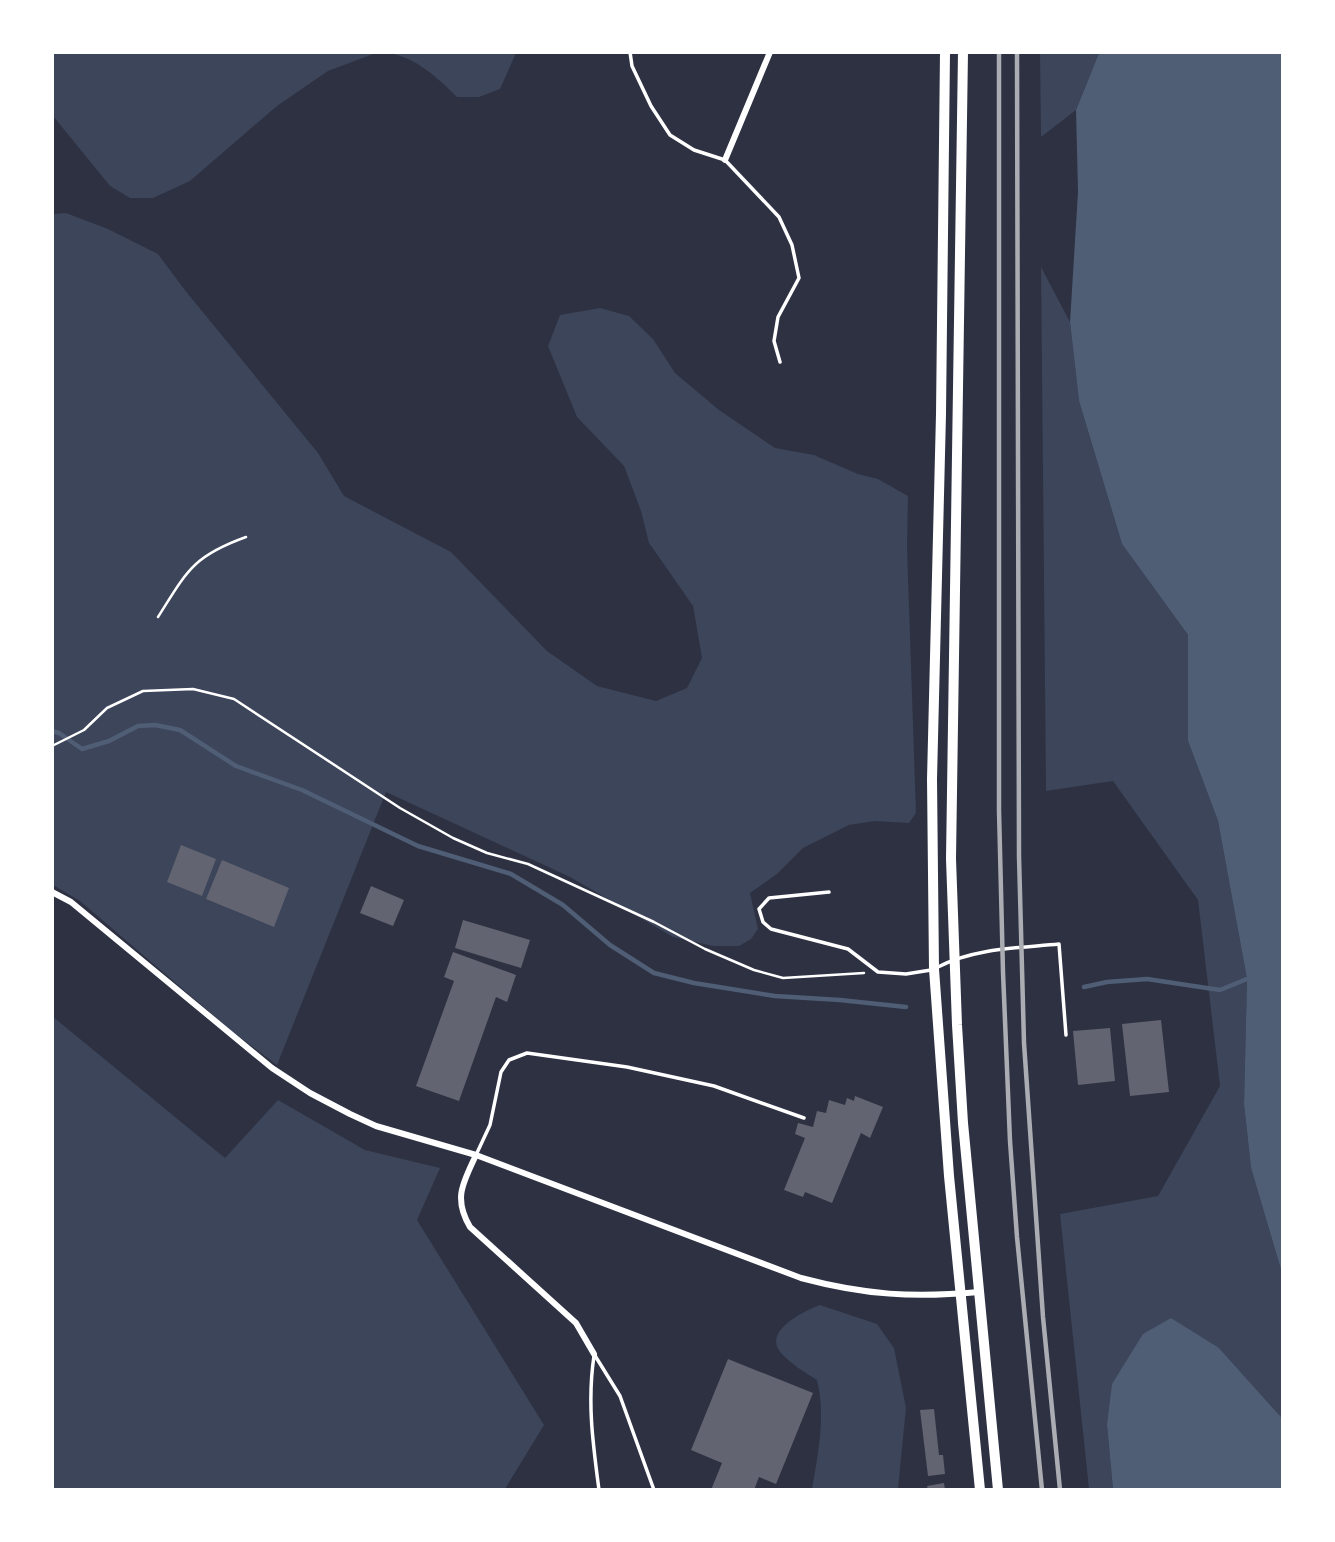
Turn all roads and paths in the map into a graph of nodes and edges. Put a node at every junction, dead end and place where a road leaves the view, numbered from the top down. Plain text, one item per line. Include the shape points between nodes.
1 (630, 52) edge
2 (770, 52) edge
3 (945, 52) edge
4 (963, 52) edge
5 (725, 160) junction
6 (780, 362) dead end
7 (246, 537) dead end
8 (158, 617) dead end
9 (52, 746) edge
10 (52, 892) edge
11 (829, 892) dead end
12 (954, 958) junction
13 (934, 969) junction
14 (878, 972) junction
15 (1066, 1035) dead end
16 (804, 1118) dead end
17 (475, 1154) junction
18 (979, 1292) junction
19 (960, 1294) junction
20 (594, 1354) junction
21 (599, 1489) edge
22 (654, 1489) edge
23 (980, 1489) edge
24 (998, 1489) edge

1 - 5 lane via 650,106 670,135 694,150
2 - 5 street
3 - 13 highway via 932,779
4 - 12 highway via 951,778
5 - 6 lane via 779,217 792,245 799,278 778,317 774,341
7 - 8 path via 203,556 183,577
9 - 14 path via 84,730 107,708 144,691 193,688 234,699 453,838 528,864 754,970 783,978
10 - 17 street via 81,910 234,1040 310,1093 376,1126
11 - 14 lane via 769,898 759,909 762,922 771,929 848,949
12 - 13 lane
12 - 15 lane via 1059,944
12 - 18 highway
13 - 14 lane
13 - 19 highway
16 - 17 lane via 714,1086 527,1053 509,1060 501,1072 490,1125
17 - 19 street via 801,1278 873,1294
17 - 20 street via 460,1190 470,1227 576,1323
18 - 19 street
18 - 24 highway
19 - 23 highway
20 - 21 lane via 590,1414
20 - 22 lane via 620,1396

